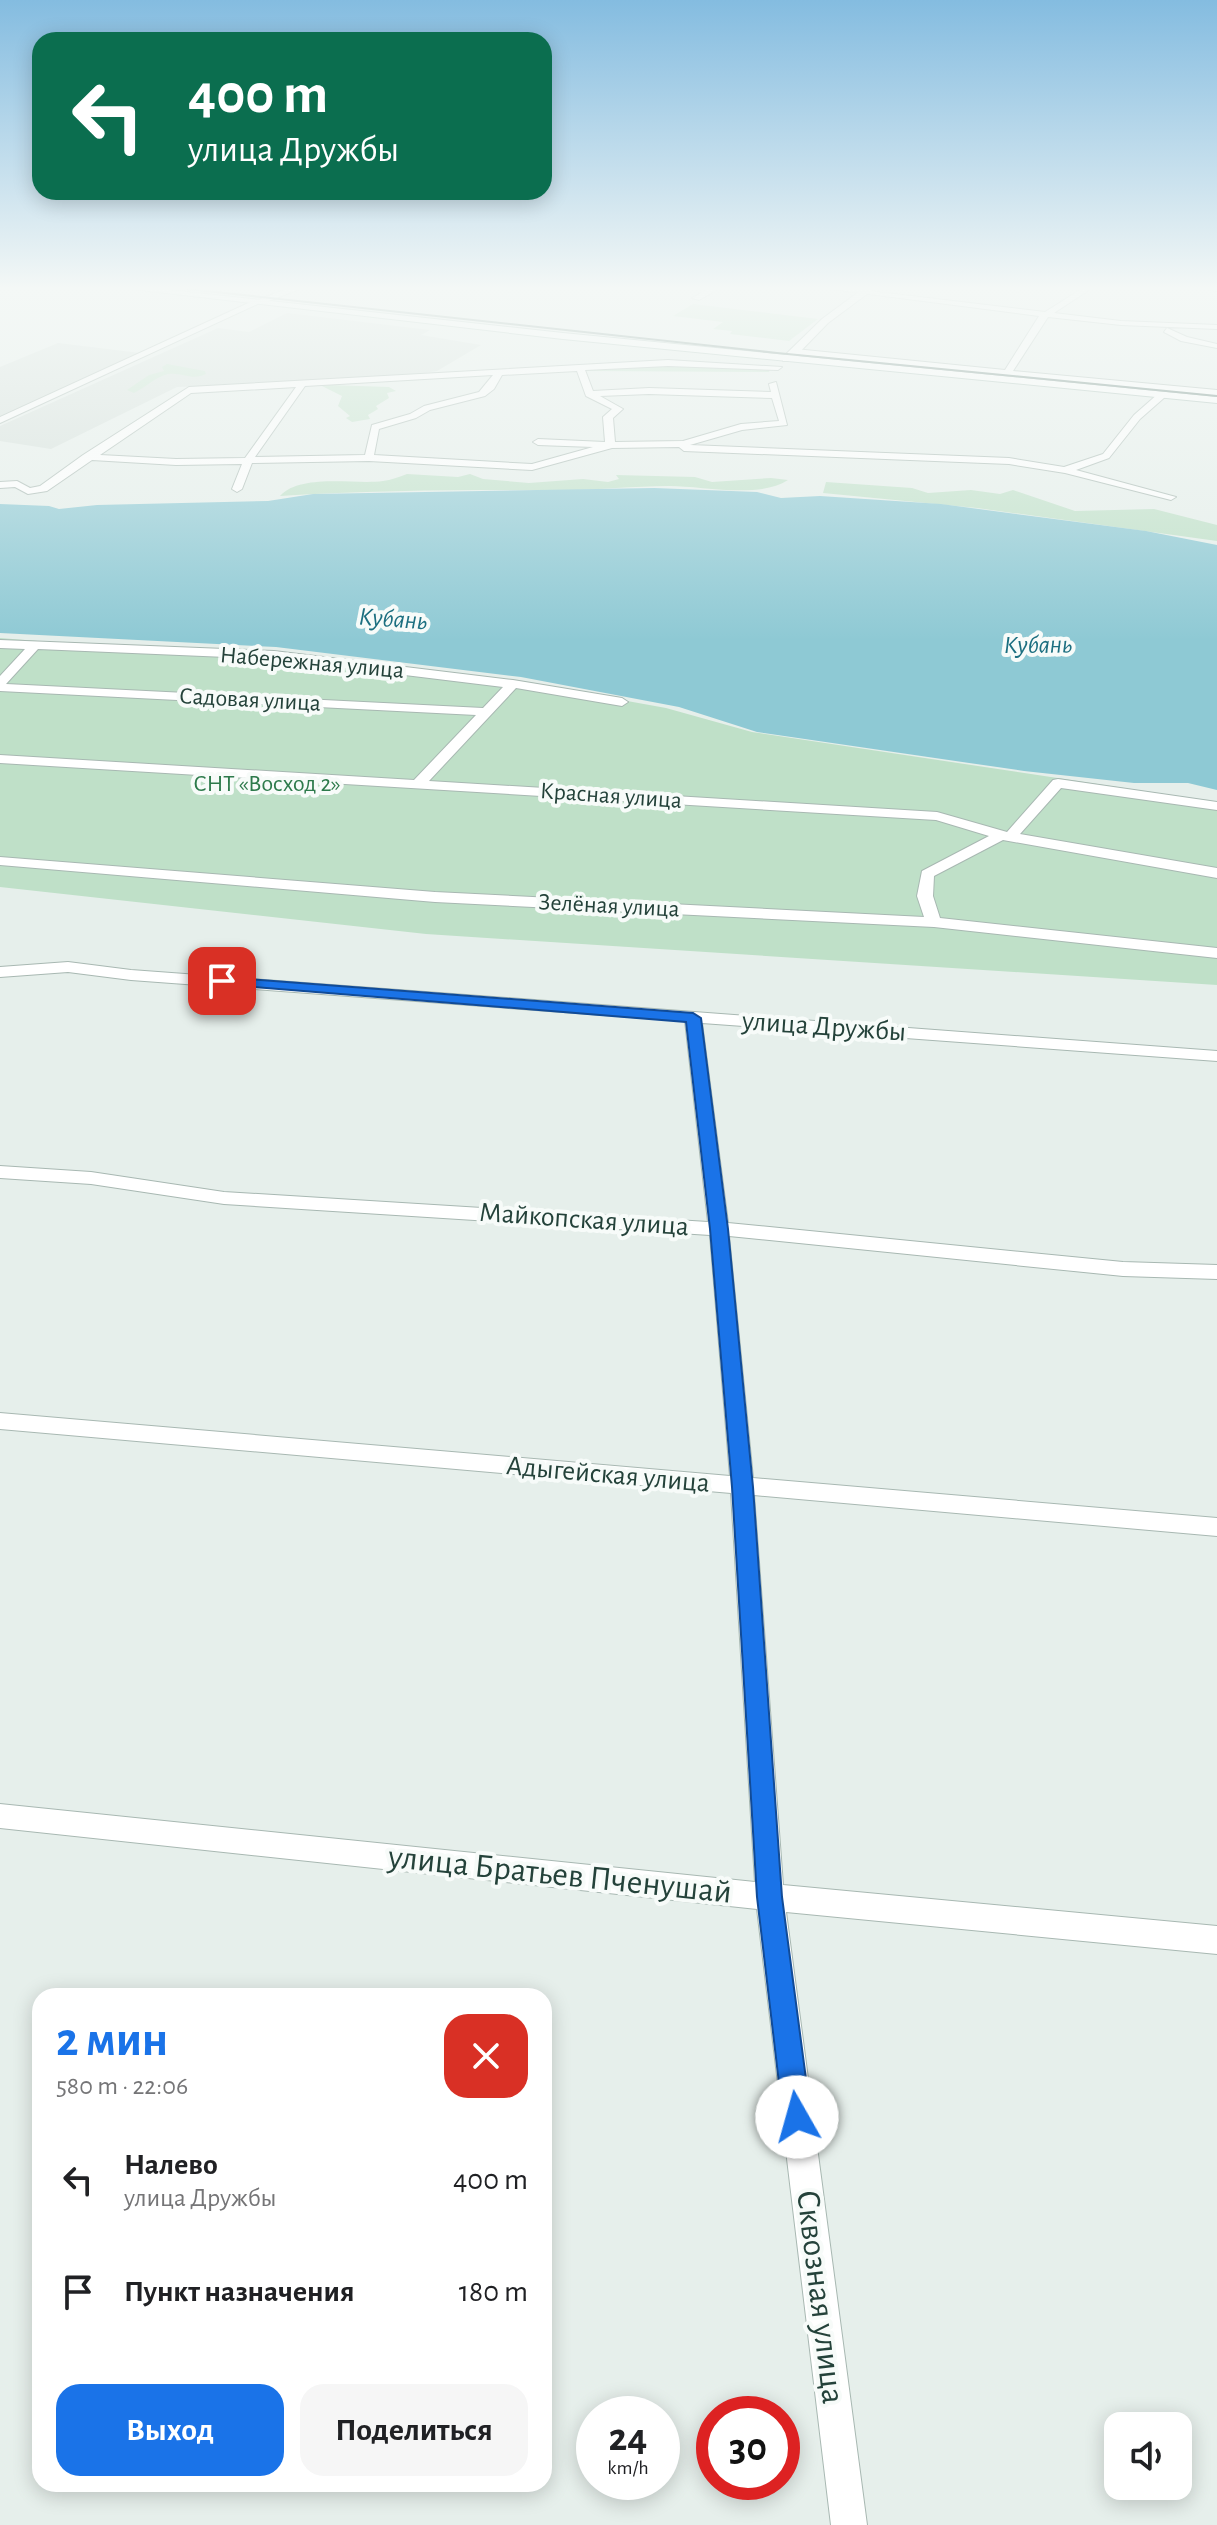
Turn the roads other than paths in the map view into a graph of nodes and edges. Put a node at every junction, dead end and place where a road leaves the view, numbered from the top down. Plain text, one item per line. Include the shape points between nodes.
1 (31, 406) edge
2 (165, 406) edge
3 (286, 406) edge
4 (436, 406) edge
5 (612, 406) edge
6 (778, 406) edge
7 (1150, 406) edge
8 (0, 420) edge
9 (538, 442) dead end
10 (684, 444) junction
11 (610, 445) junction
12 (86, 457) junction
13 (369, 458) junction
14 (248, 460) junction
15 (1065, 470) junction
16 (0, 485) edge
17 (237, 489) dead end
18 (1171, 497) dead end
19 (0, 644) edge
20 (33, 647) junction
21 (513, 684) junction
22 (0, 685) edge
23 (622, 702) dead end
24 (485, 712) junction
25 (0, 759) edge
26 (418, 784) junction
27 (1217, 806) edge
28 (1006, 836) junction
29 (0, 861) edge
30 (1217, 873) edge
31 (934, 922) junction
32 (1217, 953) edge
33 (2, 976) edge
34 (693, 1018) junction
35 (1217, 1056) edge
36 (0, 1172) edge
37 (719, 1229) junction
38 (1217, 1272) edge
39 (0, 1421) edge
40 (742, 1487) junction
41 (1217, 1527) edge
42 (0, 1816) edge
43 (770, 1897) junction
44 (1217, 1940) edge
45 (849, 2525) edge

1 - 8 street
2 - 12 street
3 - 14 street
4 - 13 street via 375,427
5 - 11 street via 618,409 608,417
6 - 10 street via 784,423 741,427
7 - 15 street via 1106,456
9 - 11 street
10 - 11 street
10 - 15 street via 1009,461
11 - 13 street via 532,467
12 - 14 street
12 - 16 street via 43,489
13 - 14 street
14 - 17 street
15 - 18 street
19 - 20 street, Набережная улица
20 - 21 street, Набережная улица via 274,655
20 - 22 street
21 - 23 street, Набережная улица
21 - 24 street
22 - 24 street, Садовая улица
24 - 26 street
25 - 26 street, Красная улица
26 - 28 street, Красная улица via 937,816
27 - 28 street via 1058,783
28 - 30 street, Красная улица
28 - 31 street via 927,874 925,896
29 - 31 street, Зелёная улица via 435,897
31 - 32 street, Зелёная улица
33 - 34 street, улица Дружбы via 68,967
34 - 35 street, улица Дружбы
34 - 37 street, Сквозная улица
36 - 37 street, Майкопская улица via 91,1178 224,1198
37 - 38 street, Майкопская улица via 1123,1269
37 - 40 street, Сквозная улица
39 - 40 street, Адыгейская улица
40 - 41 street, Адыгейская улица
40 - 43 street, Сквозная улица
42 - 43 street, улица Братьев Пченушай
43 - 44 street, улица Братьев Пченушай
43 - 45 street, Сквозная улица

